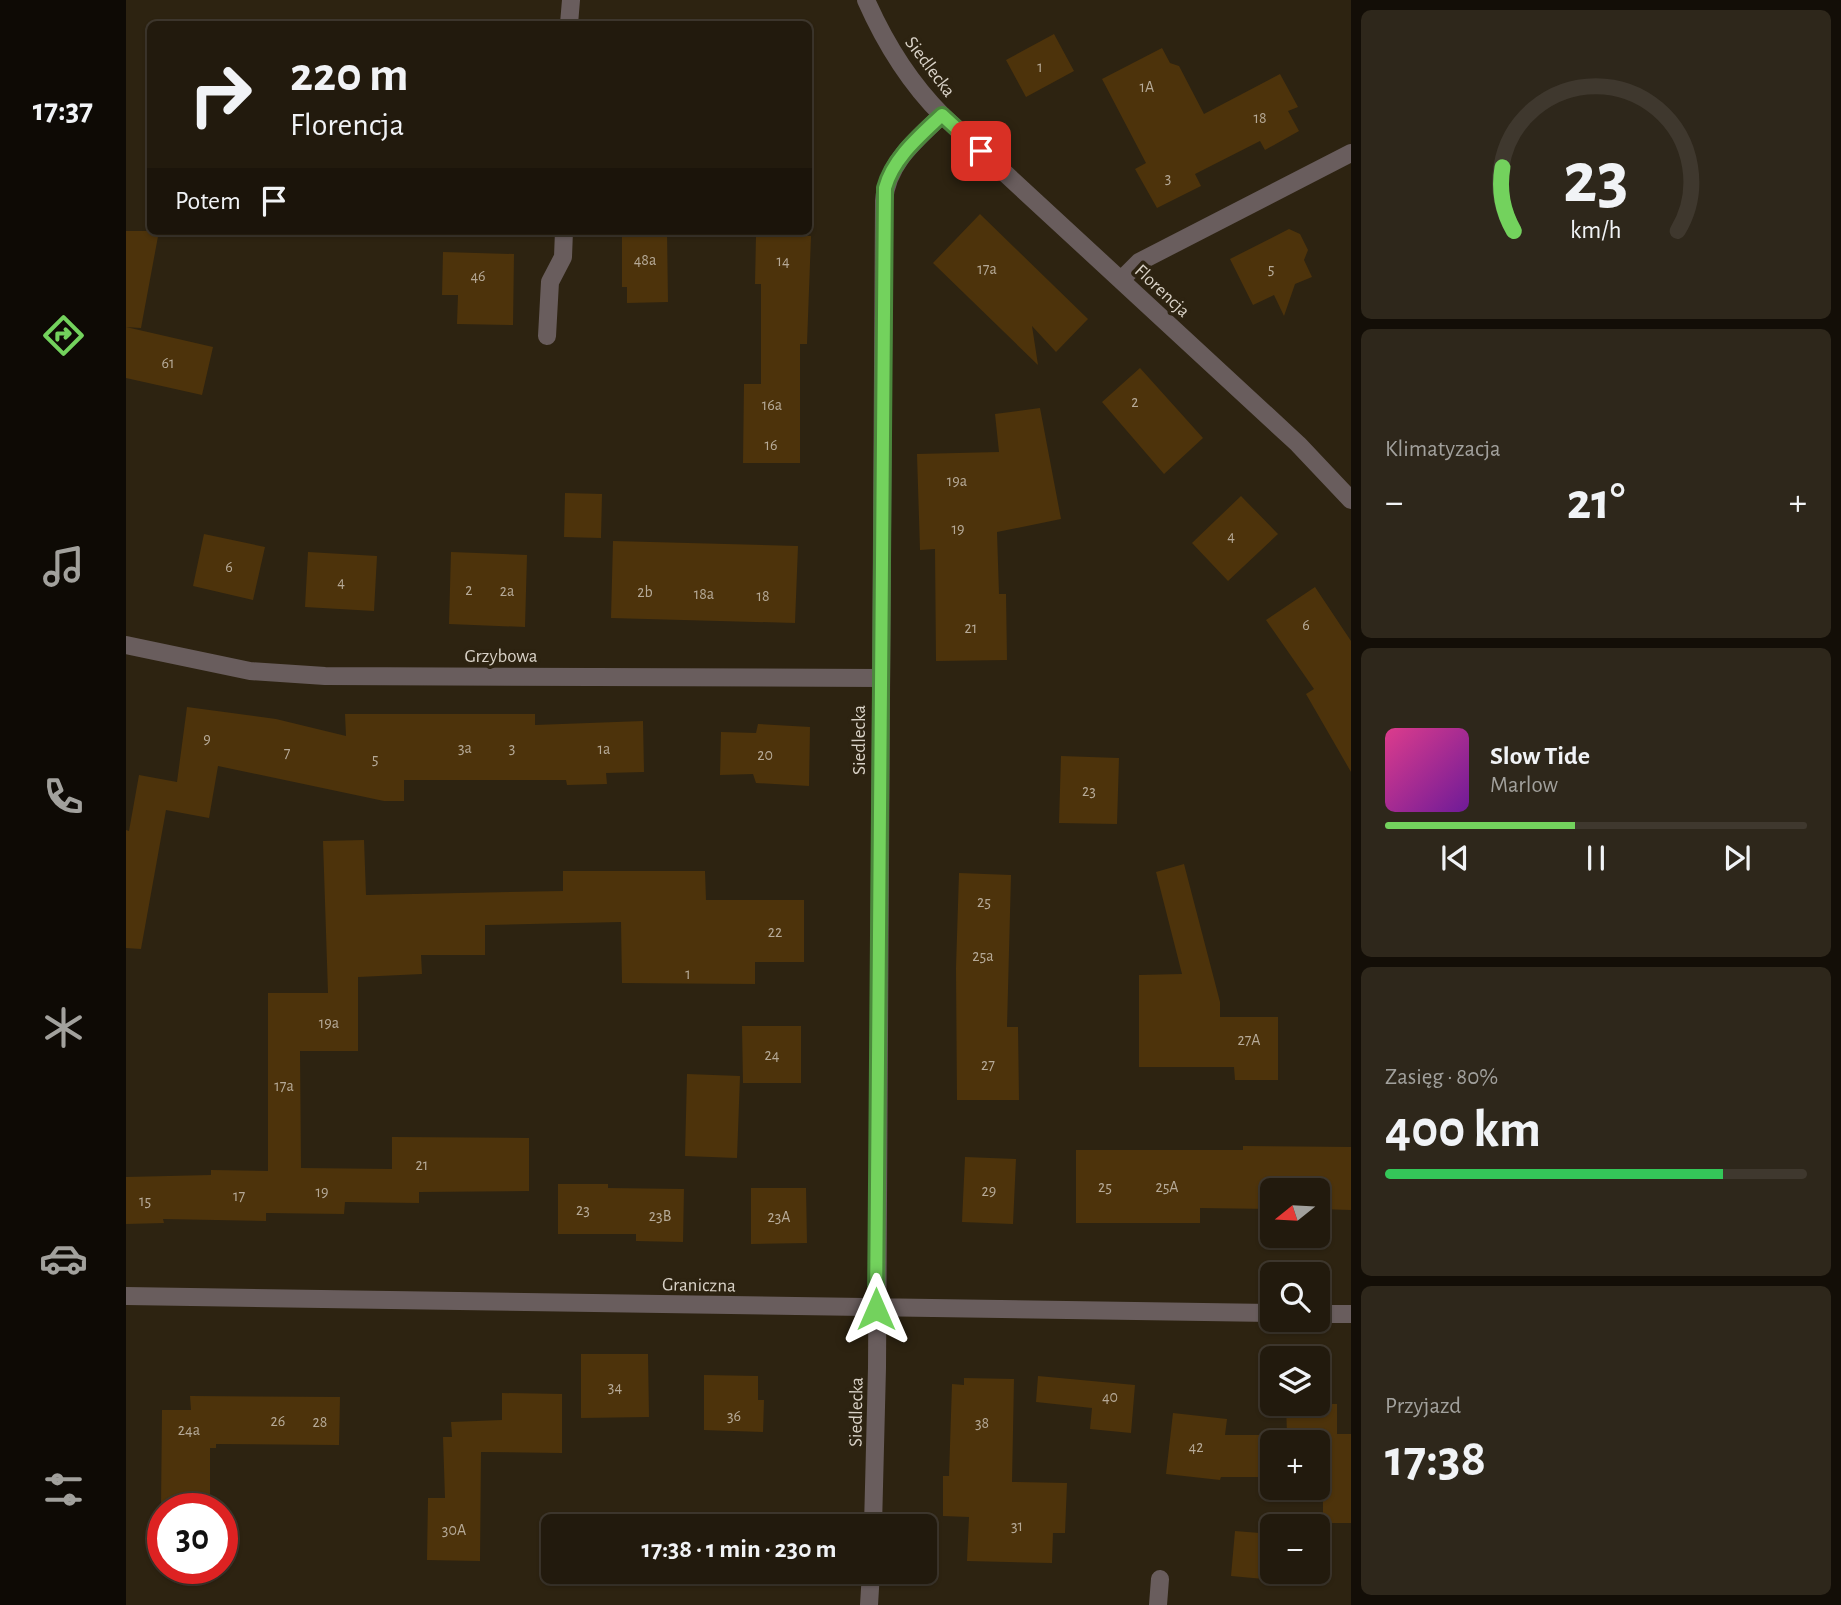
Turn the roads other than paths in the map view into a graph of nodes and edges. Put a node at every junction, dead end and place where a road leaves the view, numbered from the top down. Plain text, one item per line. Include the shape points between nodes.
1 (571, 0) edge
2 (866, 0) edge
3 (569, 21) edge
4 (942, 115) junction
5 (1351, 153) edge
6 (564, 235) edge
7 (1121, 280) junction
8 (547, 336) dead end
9 (1351, 500) edge
10 (126, 645) edge
11 (880, 678) junction
12 (126, 1296) edge
13 (876, 1309) junction
14 (1260, 1313) edge
15 (1330, 1314) edge
16 (1351, 1314) edge
17 (873, 1514) edge
18 (1160, 1579) dead end
19 (870, 1584) edge
20 (869, 1605) edge
21 (1158, 1605) edge

1 - 3 street
2 - 4 street, Siedlecka via 907,76
4 - 7 street, Florencja
4 - 11 street, Siedlecka via 897,163 885,188
5 - 7 street via 1139,262
6 - 8 street via 563,257 550,282
7 - 9 street, Florencja via 1298,444
10 - 11 street, Grzybowa via 250,671 325,676
11 - 13 street, Siedlecka
12 - 13 street, Graniczna
13 - 14 street, Graniczna
13 - 17 street, Siedlecka
15 - 16 street
18 - 21 street
19 - 20 street

